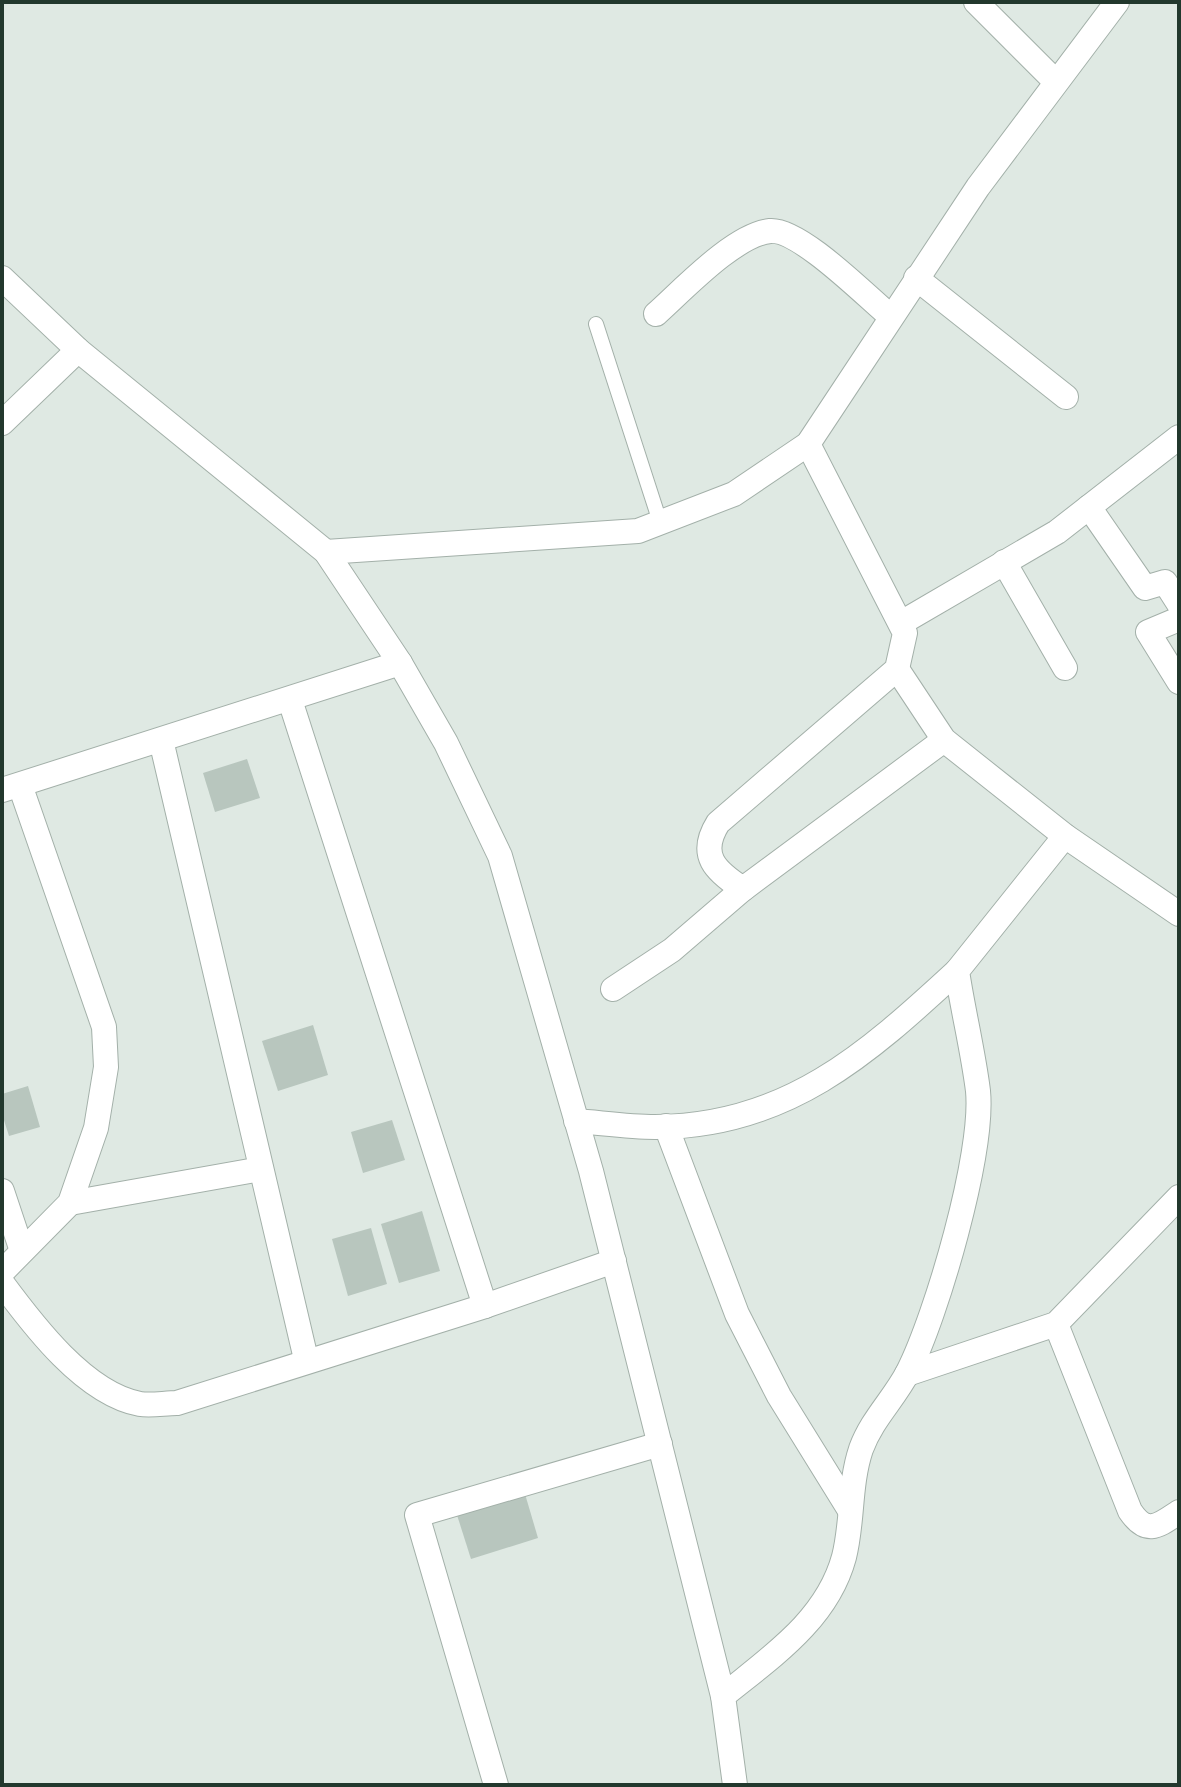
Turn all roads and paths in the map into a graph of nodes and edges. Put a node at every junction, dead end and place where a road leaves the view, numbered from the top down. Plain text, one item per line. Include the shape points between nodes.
1 (976, 2) edge
2 (1117, 2) edge
3 (1055, 81) junction
4 (2, 278) edge
5 (916, 278) junction
6 (656, 314) dead end
7 (890, 316) junction
8 (596, 324) dead end
9 (78, 350) junction
10 (1066, 397) dead end
11 (2, 423) edge
12 (1179, 437) edge
13 (808, 444) junction
14 (1089, 507) junction
15 (660, 522) junction
16 (326, 552) junction
17 (1004, 562) junction
18 (1179, 604) edge
19 (1179, 619) edge
20 (901, 623) junction
21 (400, 663) junction
22 (1065, 668) dead end
23 (897, 669) junction
24 (1179, 682) edge
25 (290, 700) junction
26 (161, 740) junction
27 (944, 740) junction
28 (11, 787) edge
29 (1065, 836) junction
30 (743, 889) junction
31 (1179, 914) edge
32 (957, 971) junction
33 (613, 989) dead end
34 (576, 1121) junction
35 (666, 1126) junction
36 (261, 1169) junction
37 (2, 1191) edge
38 (1179, 1197) edge
39 (70, 1203) junction
40 (22, 1251) junction
41 (614, 1261) junction
42 (2, 1272) edge
43 (2, 1283) edge
44 (485, 1306) junction
45 (1056, 1324) junction
46 (306, 1359) junction
47 (907, 1374) junction
48 (660, 1444) junction
49 (849, 1509) junction
50 (1179, 1512) edge
51 (723, 1696) junction
52 (496, 1785) edge
53 (735, 1785) edge

1 - 3 street
2 - 3 street
3 - 5 street
4 - 9 street
5 - 7 street
5 - 10 street
6 - 7 street via 725,254 771,231 794,236
7 - 13 street
8 - 15 lane
9 - 11 street
9 - 16 street
12 - 14 street
13 - 15 street via 734,494
13 - 20 street
14 - 17 street
14 - 18 street via 1145,588 1165,582
15 - 16 street via 638,531
16 - 21 street
17 - 20 street
17 - 22 street
19 - 24 street via 1148,632
20 - 23 street via 905,633
21 - 25 street
21 - 34 street via 446,743 500,856
23 - 27 street
23 - 30 street via 718,823 707,845 709,857 719,873
25 - 26 street
25 - 44 street
26 - 28 street
26 - 36 street
27 - 29 street
27 - 30 street
28 - 39 street via 104,1027 106,1067 96,1128
29 - 31 street
29 - 32 street
30 - 33 street via 672,950
32 - 35 street via 885,1038 832,1077 770,1108
32 - 47 street via 978,1093 972,1164 934,1310
34 - 35 street
34 - 41 street
35 - 49 street via 737,1314 779,1396
36 - 39 street
36 - 46 street
37 - 40 street
38 - 45 street
39 - 40 street
40 - 42 street
41 - 44 street
41 - 48 street
43 - 46 street via 77,1368 113,1395 141,1404 177,1403
44 - 46 street
45 - 47 street
45 - 50 street via 1130,1511 1146,1527
47 - 49 street via 878,1414 861,1450
48 - 51 street
48 - 52 street via 417,1515
49 - 51 street via 844,1557 823,1603 792,1640
51 - 53 street

